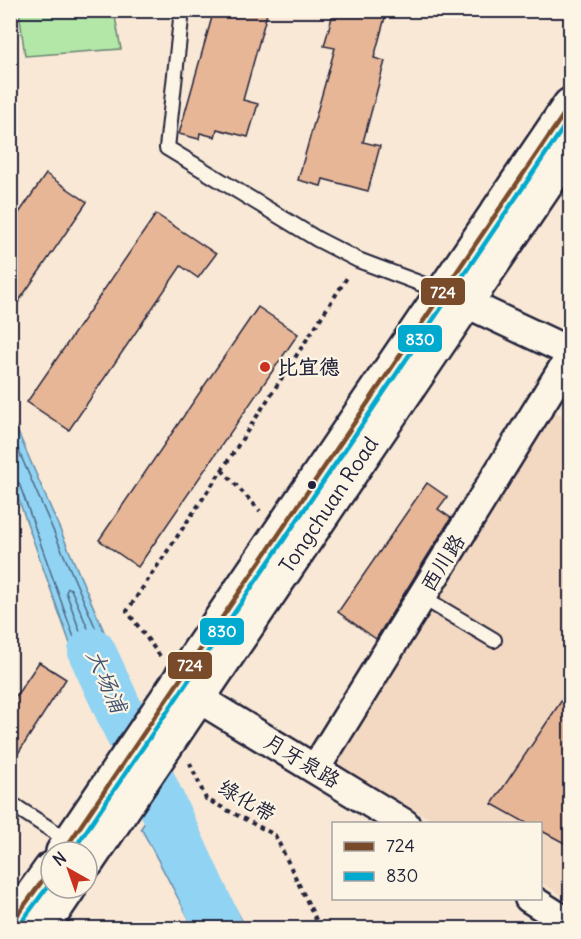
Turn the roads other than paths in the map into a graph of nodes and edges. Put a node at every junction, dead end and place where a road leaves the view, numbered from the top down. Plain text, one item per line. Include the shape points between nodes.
1 (182, 10) edge
2 (570, 105) edge
3 (570, 149) edge
4 (454, 298) junction
5 (570, 352) edge
6 (570, 357) edge
7 (422, 597) junction
8 (494, 640) dead end
9 (188, 689) junction
10 (315, 769) junction
11 (10, 802) edge
12 (402, 822) edge
13 (58, 840) edge
14 (82, 840) edge
15 (39, 886) edge
16 (61, 900) edge
17 (532, 900) edge
18 (570, 924) edge
19 (10, 926) edge
20 (42, 928) edge

1 - 4 lane via 167,148 358,260
2 - 4 main road, Tongchuan Road
3 - 4 main road, Tongchuan Road
4 - 5 street
4 - 9 main road, Tongchuan Road
4 - 9 main road, Tongchuan Road via 280,532
6 - 7 street, 西川路
7 - 8 lane
7 - 10 street, 西川路
9 - 10 street, 月牙泉路
9 - 14 main road, Tongchuan Road via 166,730
10 - 12 street, 月牙泉路
11 - 13 lane
15 - 19 main road
16 - 20 main road
17 - 18 street

